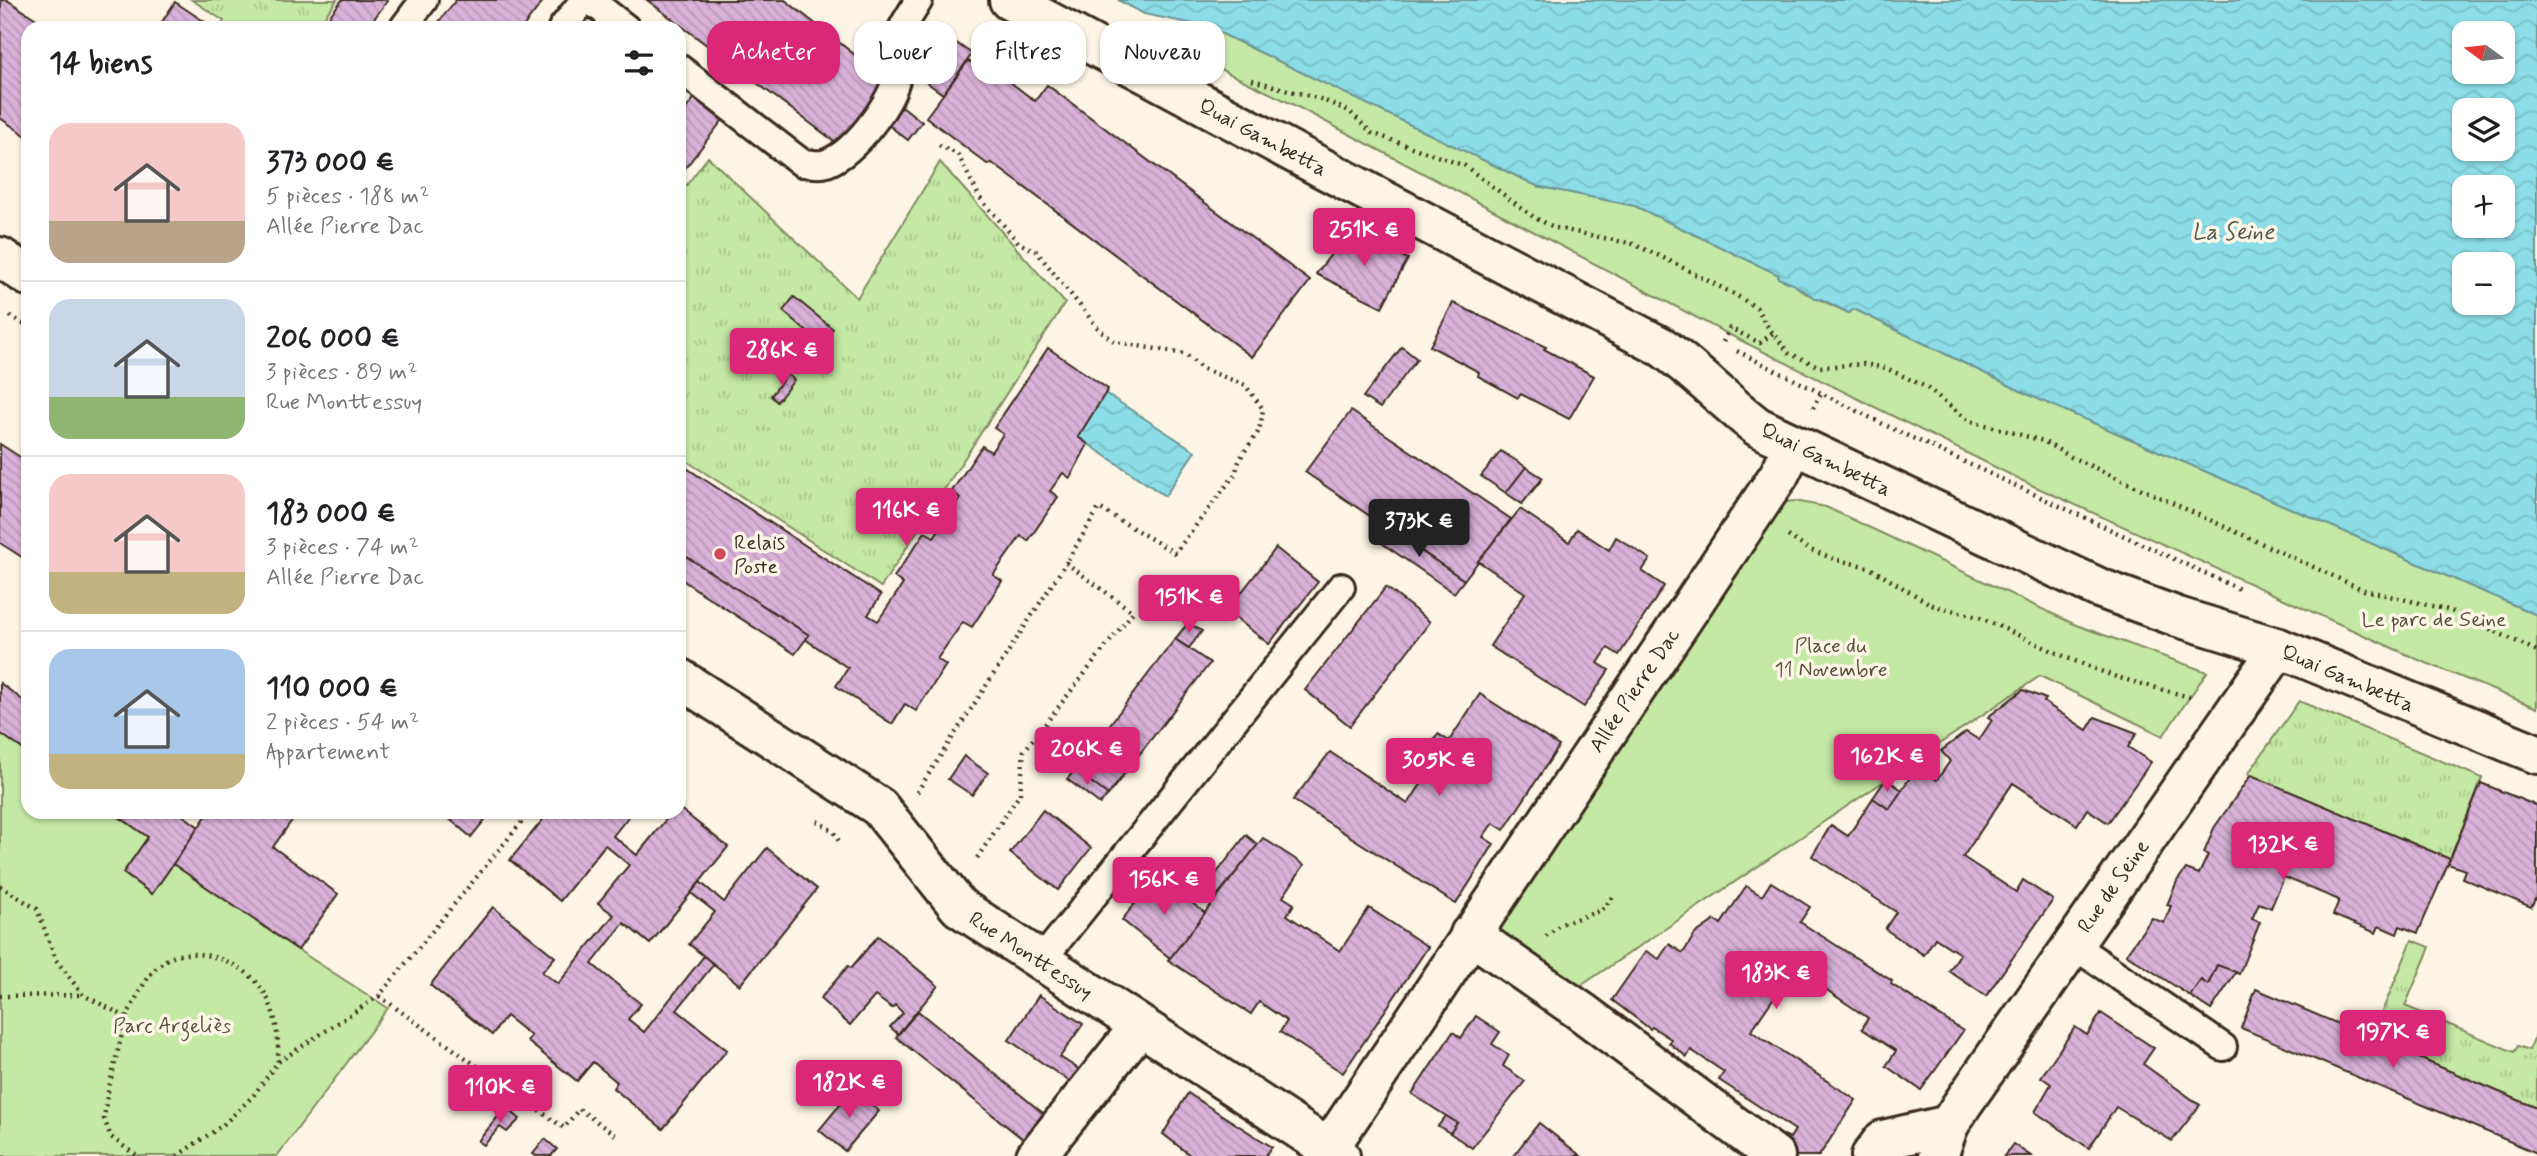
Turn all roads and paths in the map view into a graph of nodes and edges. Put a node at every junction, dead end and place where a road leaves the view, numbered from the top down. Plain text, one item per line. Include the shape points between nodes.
1 (424, 0) edge
2 (584, 0) edge
3 (590, 0) edge
4 (919, 0) edge
5 (1009, 0) edge
6 (408, 21) edge
7 (568, 21) edge
8 (617, 21) edge
9 (686, 76) edge
10 (1248, 79) dead end
11 (939, 145) dead end
12 (0, 257) edge
13 (21, 271) edge
14 (1773, 333) junction
15 (1794, 445) junction
16 (1751, 515) junction
17 (1066, 563) junction
18 (1341, 587) dead end
19 (2241, 590) dead end
20 (2279, 648) junction
21 (2537, 651) edge
22 (686, 683) edge
23 (2197, 699) dead end
24 (2537, 754) edge
25 (524, 819) edge
26 (892, 822) junction
27 (0, 886) edge
28 (1615, 895) dead end
29 (951, 897) junction
30 (1470, 934) junction
31 (2073, 945) junction
32 (1041, 961) junction
33 (1519, 968) junction
34 (83, 995) junction
35 (0, 996) edge
36 (379, 996) junction
37 (126, 1017) junction
38 (1140, 1026) junction
39 (2223, 1047) dead end
40 (278, 1062) junction
41 (615, 1135) dead end
42 (1944, 1140) edge
43 (1334, 1152) edge
44 (137, 1156) edge
45 (177, 1156) edge
46 (1036, 1156) edge
47 (1775, 1156) edge
48 (1871, 1156) edge

1 - 6 lane
2 - 7 lane
3 - 8 lane
4 - 9 lane via 896,43 896,77 887,100 859,139 841,156 822,164 802,163
5 - 15 main road, Quai Gambetta via 1662,347 1758,427
10 - 14 path via 1320,99 1349,111 1372,133 1465,166 1535,218 1556,228 1633,244 1664,258 1757,308
11 - 17 path via 958,155 981,198 1019,243 1036,251 1098,328 1115,342 1185,354 1201,368 1245,385 1264,409 1259,430 1244,450 1236,473 1175,553 1099,508
12 - 13 main road
14 - 19 path via 1760,343 1730,328 1722,343 1891,428
14 - 21 path via 1789,353 1820,367 1864,364 1886,368 1942,398 1968,420 2043,441 2364,590 2449,610
15 - 16 main road, Allée Pierre Dac
15 - 20 main road, Quai Gambetta via 2099,588
16 - 23 path via 1808,549 1868,567 1932,605 1979,617 2116,677
16 - 30 main road, Allée Pierre Dac
17 - 26 path via 922,786
17 - 29 path via 1133,612 1024,751 1020,794
18 - 32 lane
20 - 24 main road, Quai Gambetta
20 - 31 main road, Rue de Seine
22 - 26 main road, Rue Monttessuy via 879,807
25 - 36 path
26 - 29 main road, Rue Monttessuy
27 - 34 path via 37,909 56,960
28 - 33 path via 1602,910 1561,924
29 - 32 main road, Rue Monttessuy via 959,907
30 - 33 main road
30 - 43 main road, Allée Pierre Dac
31 - 39 lane
31 - 42 main road, Rue de Seine
32 - 38 main road, Rue Monttessuy
33 - 47 main road
34 - 35 path
34 - 37 path
36 - 40 path
36 - 41 path via 564,1128 579,1109
37 - 40 path via 150,975 164,961 201,953 248,974 260,985 279,1035
37 - 44 path via 104,1119 111,1137
38 - 43 main road, Rue Monttessuy
38 - 46 main road
40 - 45 path via 253,1096 223,1125
42 - 48 main road, Rue de Seine via 1883,1140

